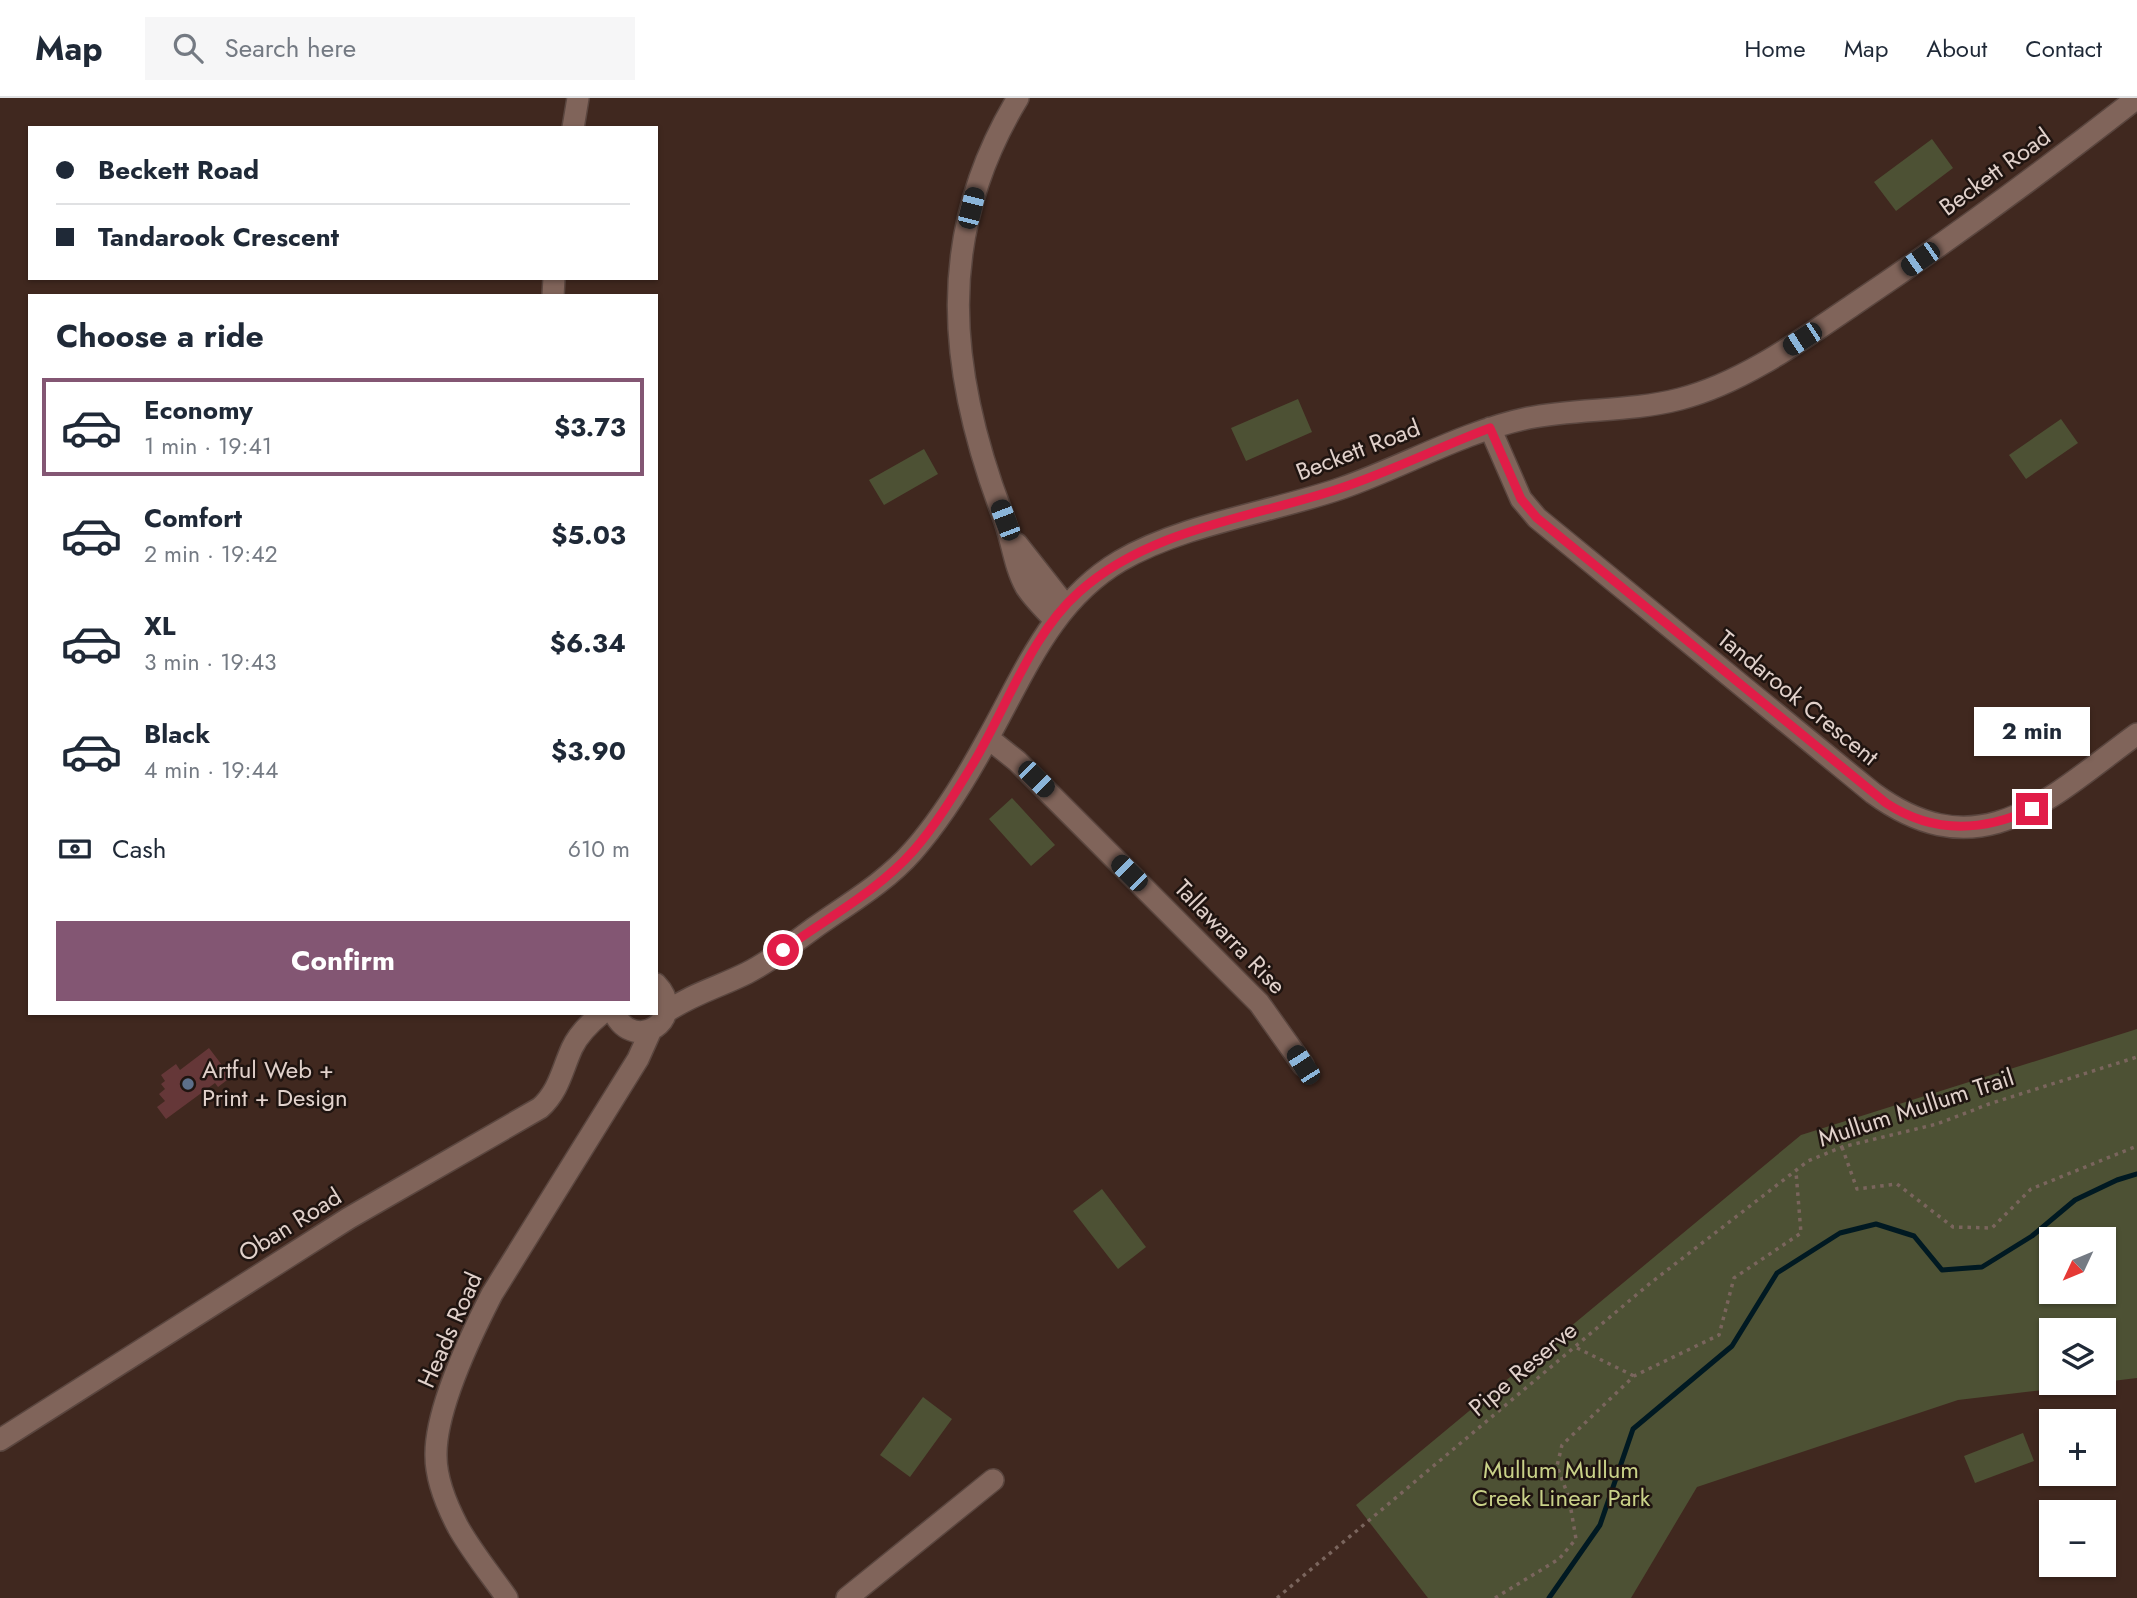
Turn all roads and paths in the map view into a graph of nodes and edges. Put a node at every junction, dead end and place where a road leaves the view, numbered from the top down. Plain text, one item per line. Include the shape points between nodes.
1 (578, 98) edge
2 (1018, 98) edge
3 (2137, 98) edge
4 (573, 126) edge
5 (1490, 428) junction
6 (1060, 612) junction
7 (2137, 734) edge
8 (988, 738) junction
9 (662, 996) edge
10 (615, 1019) edge
11 (651, 1030) junction
12 (2137, 1057) edge
13 (638, 1059) junction
14 (1303, 1065) dead end
15 (1842, 1146) junction
16 (2137, 1146) edge
17 (1796, 1172) junction
18 (1577, 1348) junction
19 (1634, 1376) junction
20 (0, 1440) edge
21 (993, 1480) dead end
22 (507, 1598) edge
23 (847, 1598) edge
24 (1277, 1598) edge
25 (1495, 1598) edge

1 - 4 street
2 - 6 street via 1002,123 966,229 959,344 968,406 1025,585
3 - 5 street, Beckett Road via 1881,287 1786,349 1730,379 1680,399 1557,413
5 - 6 street, Beckett Road via 1340,489 1138,551 1101,573
5 - 7 street, Tandarook Crescent via 1521,499 1537,518 1873,793 1910,817 1962,828 2000,823 2042,803
6 - 8 street, Beckett Road
8 - 9 street, Beckett Road via 914,850 890,874 744,974 706,988
8 - 14 street, Tallawarra Rise via 1017,761 1259,1003
9 - 11 street, Heads Road via 661,1023
10 - 11 street via 643,1032
10 - 13 street
10 - 20 street, Oban Road via 582,1034 573,1044 555,1091 540,1108 349,1218
11 - 13 street, Heads Road
12 - 15 path, Mullum Mullum Trail via 1937,1124
13 - 22 street, Heads Road via 492,1294 475,1327 438,1433 438,1475 447,1503 458,1527
15 - 16 path via 1857,1189 1898,1184 1953,1227 1992,1227 2031,1189
15 - 17 path, Mullum Mullum Trail via 1820,1154
17 - 18 path, Pipe Reserve via 1647,1285
17 - 19 path, Mullum Mullum Trail via 1801,1233 1734,1278 1719,1335
18 - 19 path
18 - 24 path, Pipe Reserve
19 - 25 path, Mullum Mullum Trail via 1562,1445 1557,1466 1569,1498 1576,1539 1559,1559
21 - 23 street

